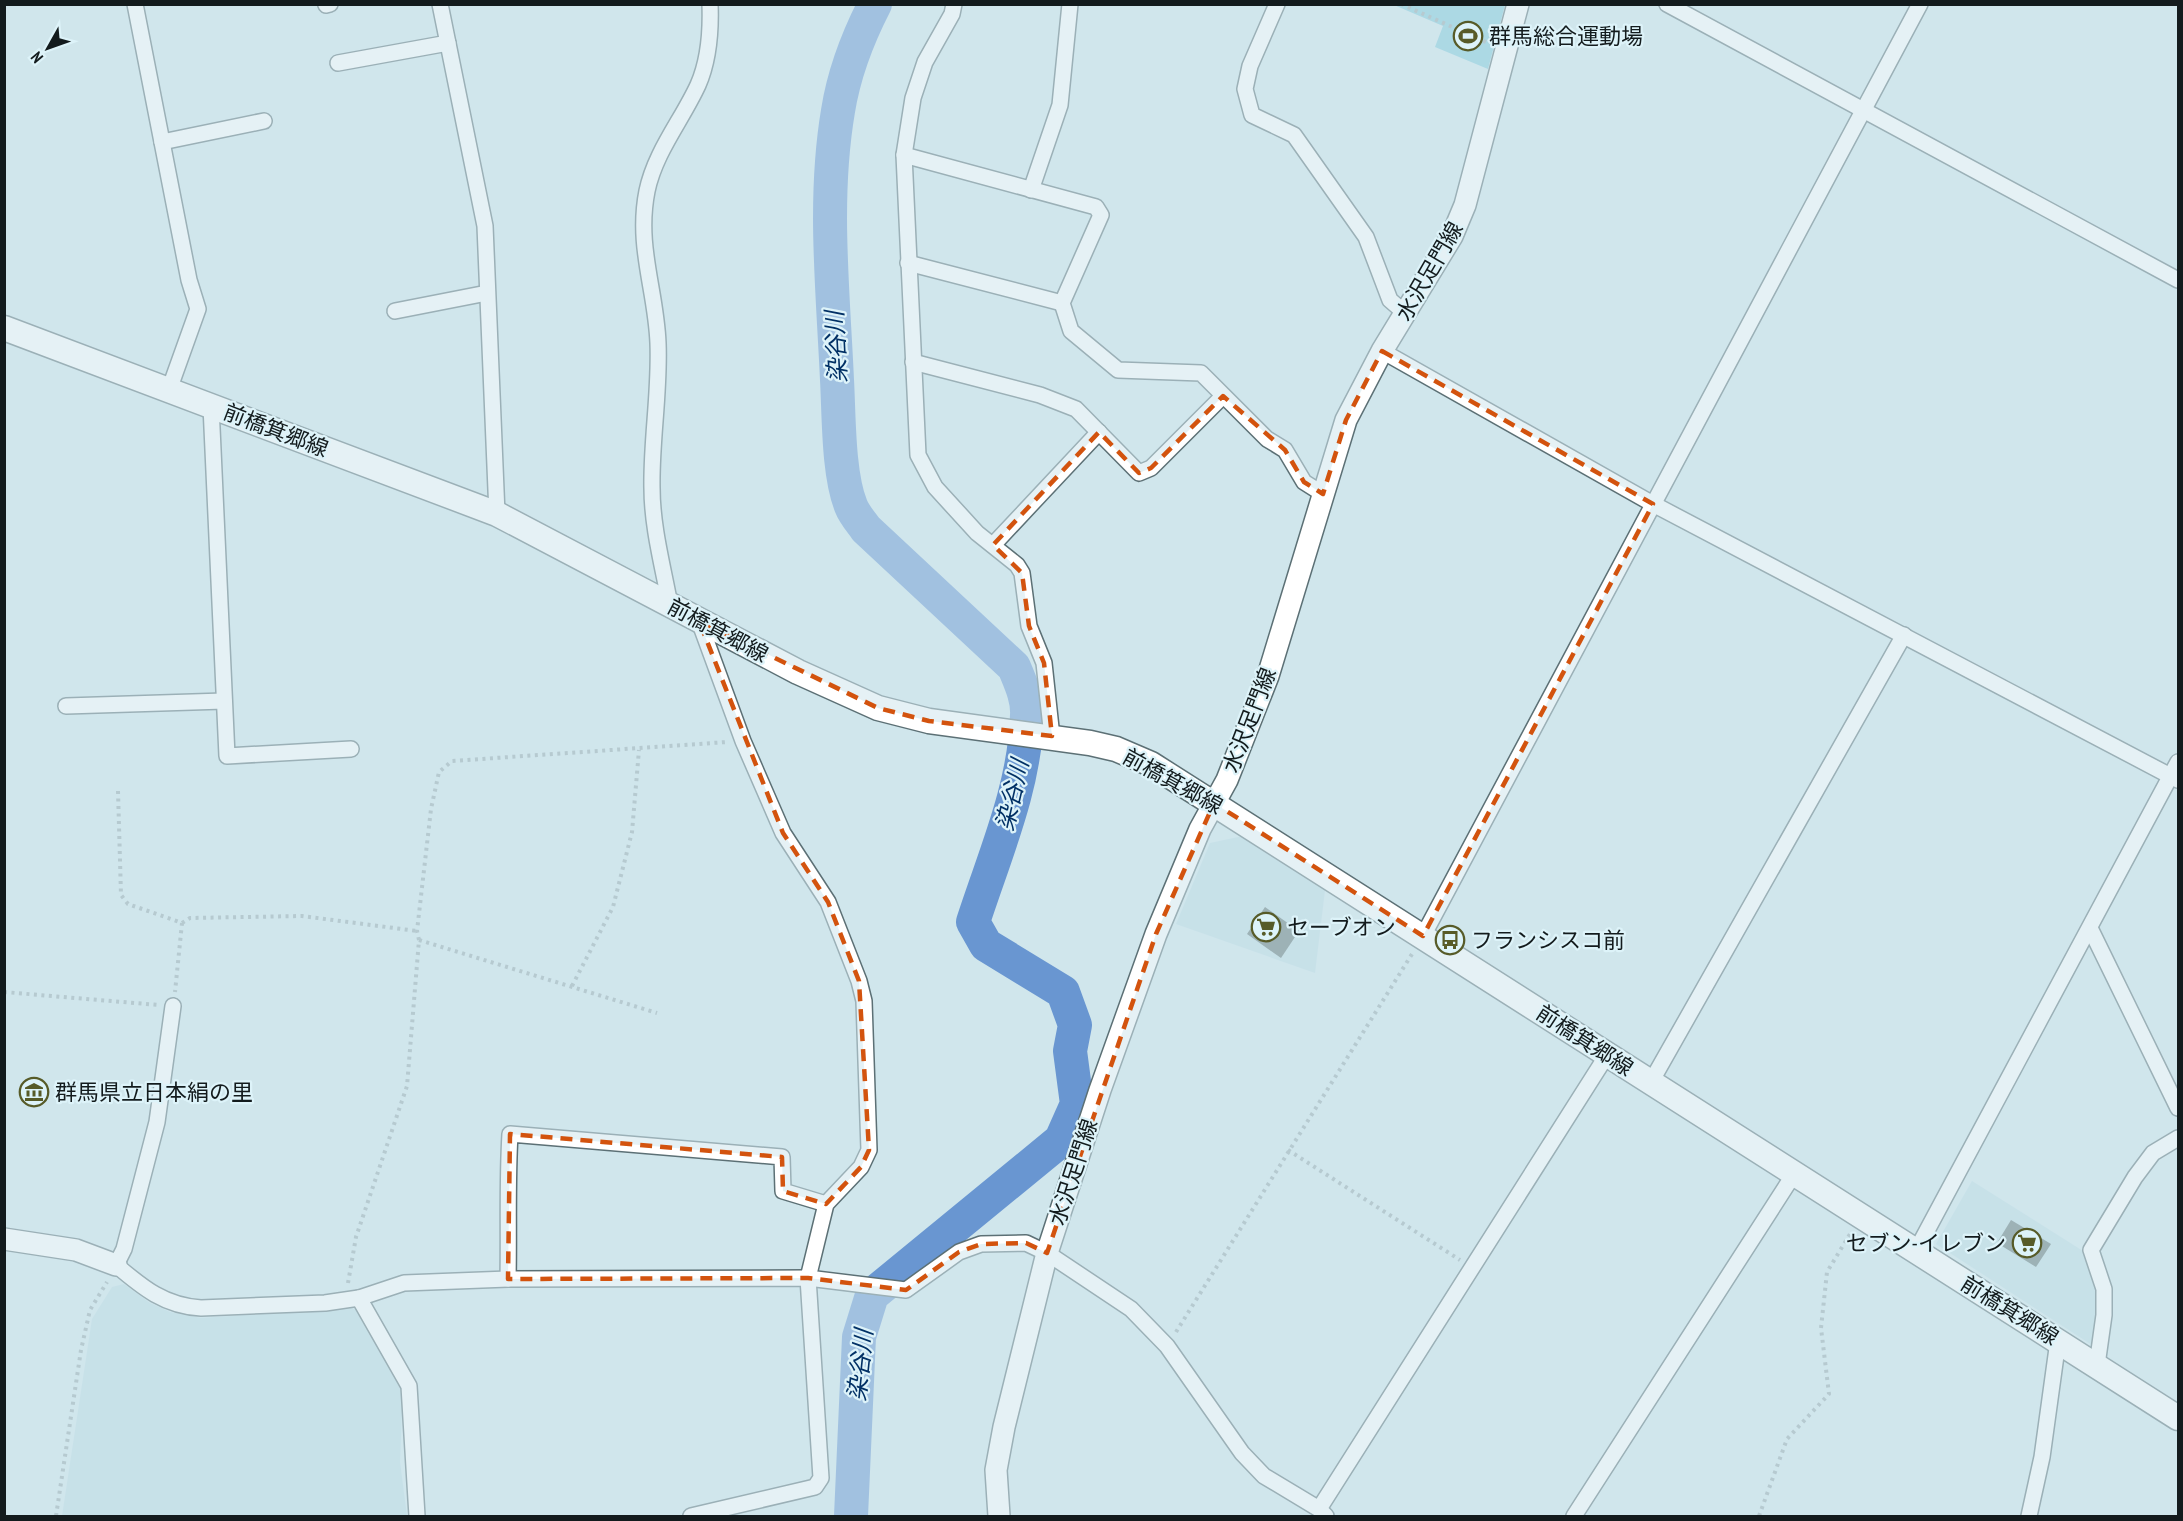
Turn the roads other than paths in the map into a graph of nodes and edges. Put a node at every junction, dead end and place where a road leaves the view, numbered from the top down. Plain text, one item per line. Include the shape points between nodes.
1 (135, 4) edge
2 (440, 4) edge
3 (710, 4) edge
4 (954, 4) edge
5 (1070, 4) edge
6 (1277, 4) edge
7 (1518, 4) edge
8 (1667, 4) edge
9 (1920, 4) edge
10 (448, 43) junction
11 (338, 63) dead end
12 (1864, 111) junction
13 (264, 121) dead end
14 (162, 142) junction
15 (904, 155) junction
16 (1031, 190) junction
17 (908, 263) junction
18 (2178, 280) edge
19 (487, 293) junction
20 (1062, 303) junction
21 (395, 311) dead end
22 (1405, 313) junction
23 (4, 328) edge
24 (1382, 351) junction
25 (913, 362) junction
26 (170, 390) junction
27 (1223, 396) junction
28 (211, 406) junction
29 (1099, 432) junction
30 (1323, 494) junction
31 (1653, 504) junction
32 (497, 514) junction
33 (993, 545) junction
34 (670, 605) junction
35 (699, 621) junction
36 (1904, 635) junction
37 (224, 701) junction
38 (66, 706) dead end
39 (1046, 736) junction
40 (351, 749) dead end
41 (2176, 772) edge
42 (1214, 803) junction
43 (2090, 928) junction
44 (1423, 936) junction
45 (173, 1006) road end
46 (1607, 1054) junction
47 (1651, 1082) junction
48 (2178, 1108) edge
49 (2178, 1138) edge
50 (1794, 1174) junction
51 (826, 1204) junction
52 (4, 1239) edge
53 (1916, 1251) junction
54 (1047, 1252) junction
55 (117, 1265) junction
56 (808, 1278) junction
57 (508, 1279) junction
58 (359, 1298) junction
59 (2058, 1341) junction
60 (2097, 1365) junction
61 (2178, 1418) edge
62 (1323, 1513) edge
63 (417, 1516) edge
64 (691, 1516) edge
65 (999, 1516) edge
66 (1574, 1516) edge
67 (2029, 1516) edge

1 - 14 street
2 - 10 street
3 - 34 street via 711,27 698,85 658,159 647,189 643,220 643,252 658,349 651,487
4 - 15 street via 925,62 913,98
5 - 16 street via 1060,105
6 - 22 street via 1250,66 1245,89 1252,115 1294,135 1366,237 1390,300
7 - 22 main road, 水沢足門線 via 1465,206 1452,236
8 - 12 street
9 - 12 street
10 - 11 street
10 - 19 street via 485,226
12 - 18 street
12 - 31 street
13 - 14 street
14 - 26 street via 198,309
15 - 16 street
15 - 17 street
16 - 20 street via 1096,207 1101,215
17 - 20 street
17 - 25 street
19 - 21 street
19 - 32 street
20 - 27 street via 1071,331 1118,370 1201,373
22 - 24 main road, 水沢足門線
23 - 26 main road, 前橋箕郷線
24 - 30 main road, 水沢足門線 via 1346,420
24 - 31 street
25 - 29 street via 1040,395 1076,409
25 - 33 street via 918,455 935,487
26 - 28 main road, 前橋箕郷線
27 - 29 street via 1151,468 1139,473
27 - 30 street via 1267,439 1285,450 1304,482
28 - 32 main road, 前橋箕郷線
28 - 37 street
29 - 33 street
30 - 42 main road, 水沢足門線 via 1268,676
31 - 36 street
31 - 44 street
32 - 34 main road, 前橋箕郷線
33 - 39 street via 1023,573 1029,626 1044,663
34 - 35 main road, 前橋箕郷線
35 - 39 main road, 前橋箕郷線 via 838,693 878,708 929,721
35 - 51 street via 743,741 783,833 828,902 864,1001 869,1150 861,1167
36 - 41 street
36 - 47 street
37 - 38 street
37 - 40 street via 226,756
39 - 42 main road, 前橋箕郷線 via 1116,749 1151,764
41 - 43 street
42 - 44 main road, 前橋箕郷線
42 - 54 main road, 水沢足門線 via 1156,934
43 - 48 street
43 - 53 street
44 - 46 main road, 前橋箕郷線
45 - 55 street via 157,1122
46 - 47 main road, 前橋箕郷線
46 - 62 street via 1471,1267
47 - 50 main road, 前橋箕郷線
49 - 60 street via 2153,1153 2091,1250 2104,1289
50 - 53 main road, 前橋箕郷線
50 - 66 street
51 - 56 street
51 - 57 street via 783,1191 782,1157 510,1134 506,1194 510,1214
52 - 55 main road via 76,1250
53 - 59 main road, 前橋箕郷線
54 - 56 street via 1026,1243 981,1244 959,1252 906,1290
54 - 62 street via 1131,1310 1167,1346 1242,1453 1264,1476
54 - 65 main road, 水沢足門線 via 998,1460
55 - 58 street via 148,1291 181,1307 325,1303
56 - 57 street
56 - 64 street via 822,1478 815,1487
57 - 58 street via 404,1283
58 - 63 street via 409,1386
59 - 60 main road, 前橋箕郷線
59 - 67 street via 2042,1457
60 - 61 main road, 前橋箕郷線

